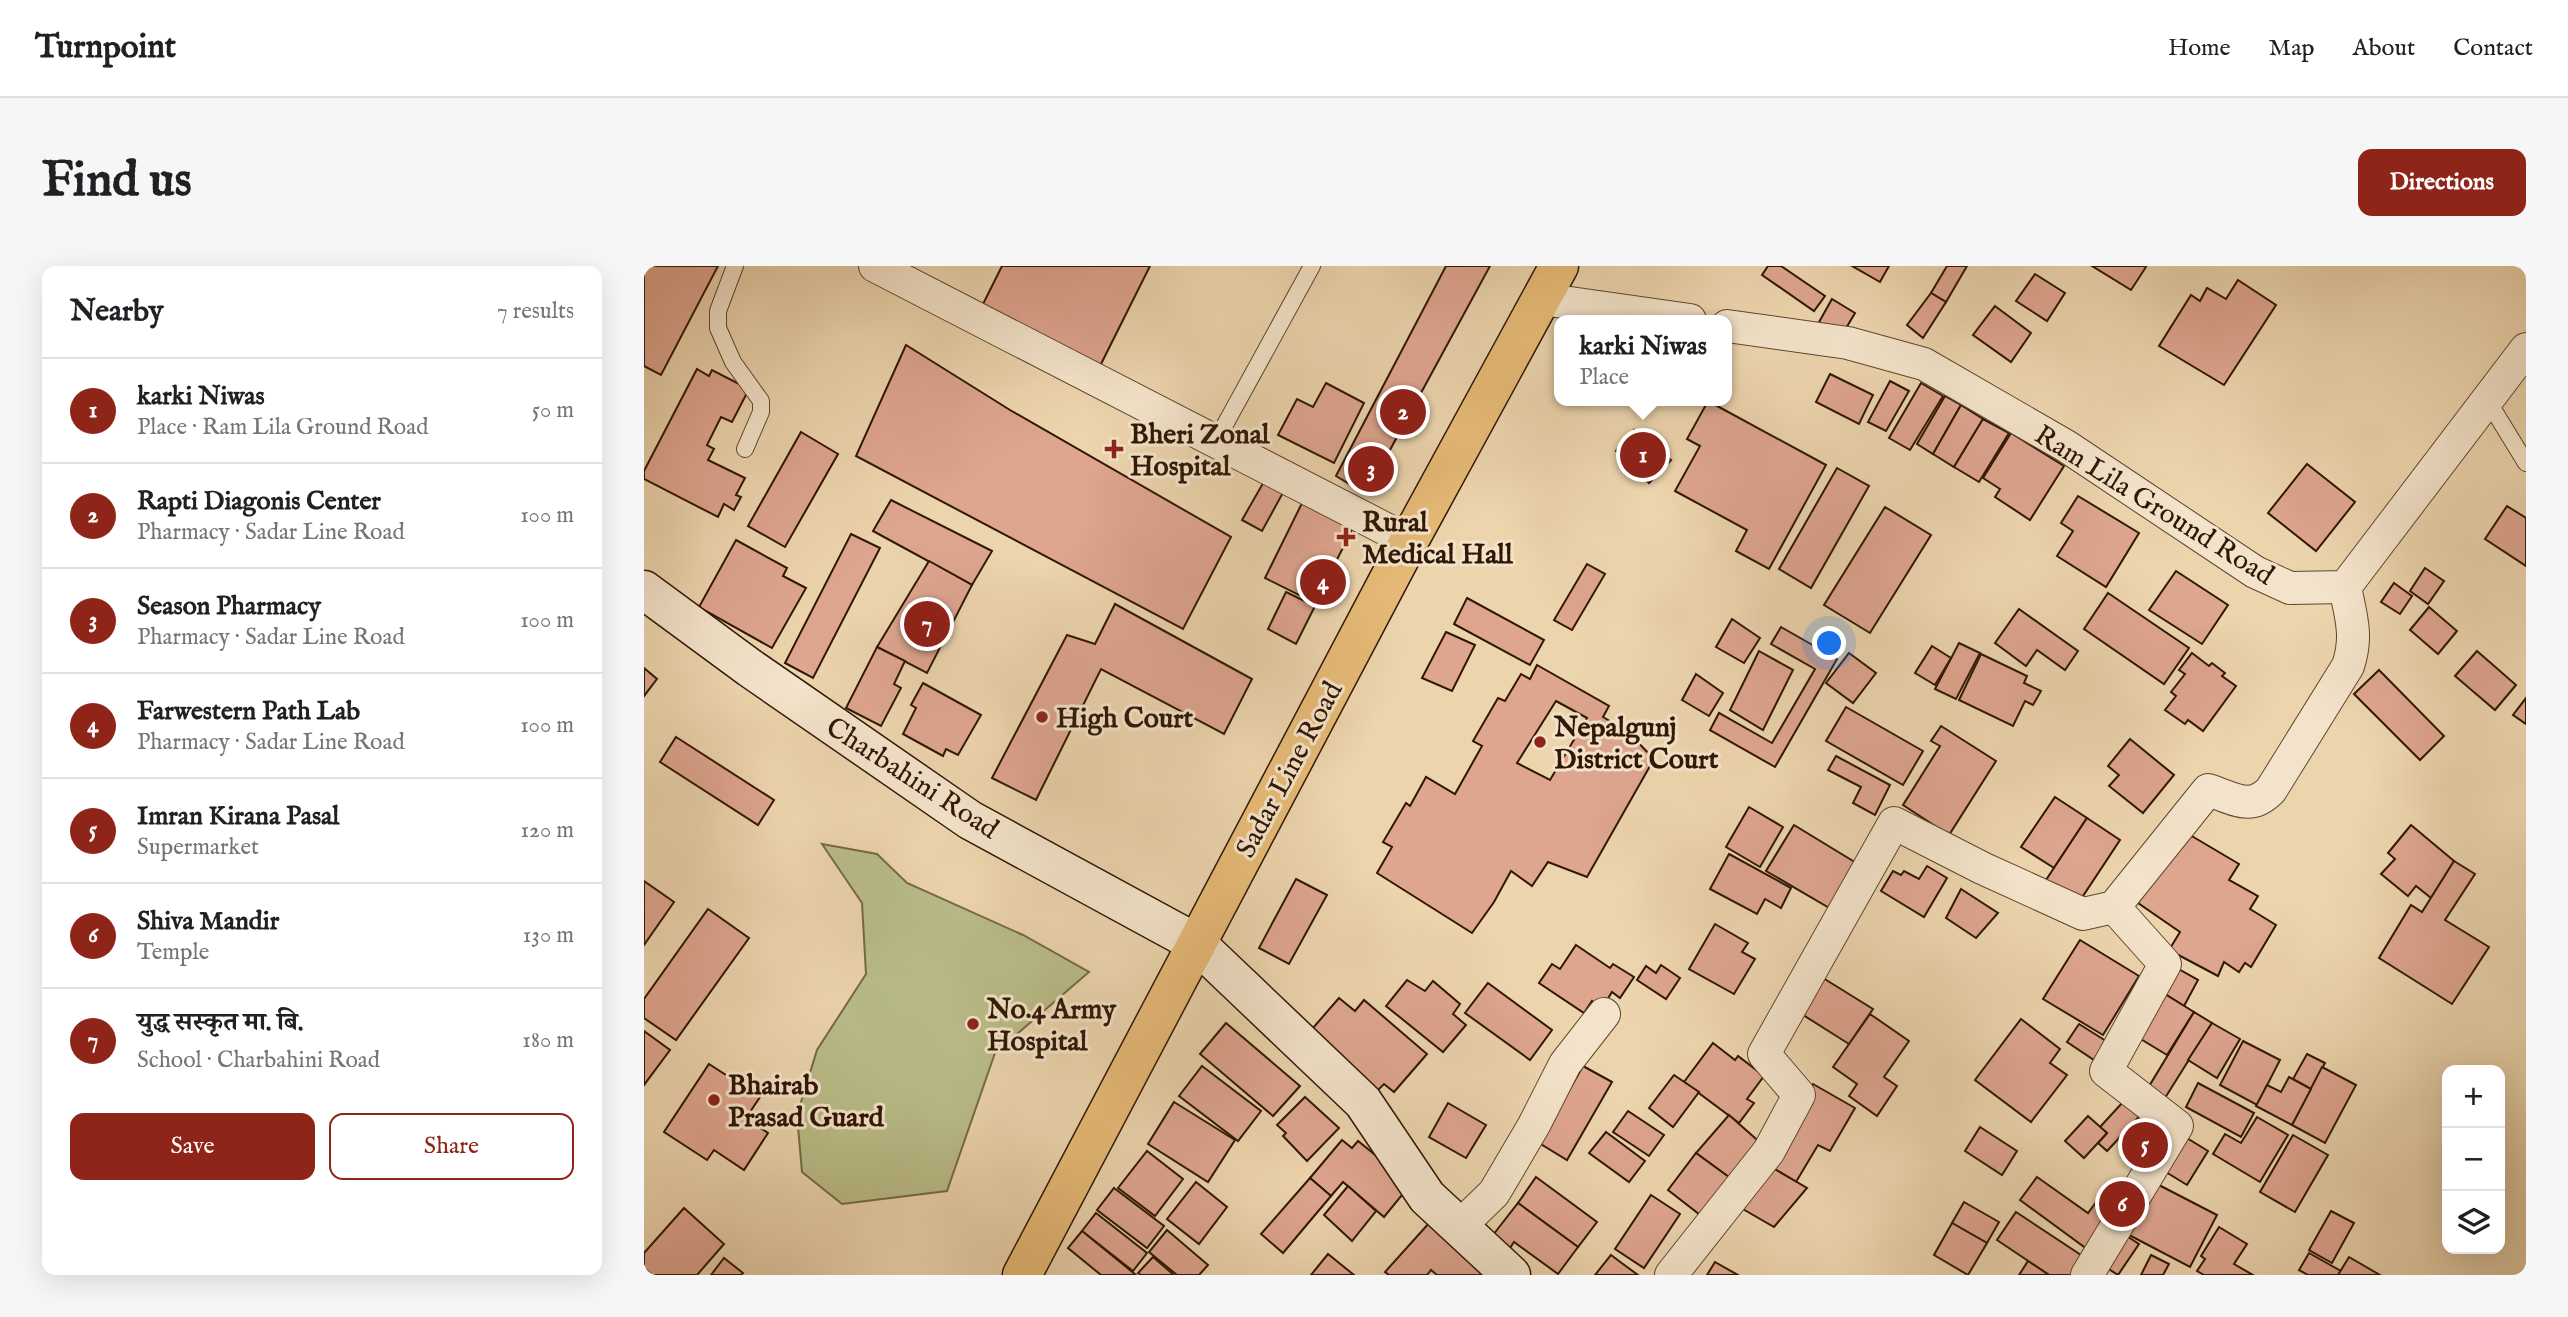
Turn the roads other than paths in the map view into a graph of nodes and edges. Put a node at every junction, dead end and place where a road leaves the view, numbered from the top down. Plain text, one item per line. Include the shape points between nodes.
1 (736, 266) edge
2 (875, 266) edge
3 (1312, 266) edge
4 (1551, 282) edge
5 (1672, 315) edge
6 (1732, 327) edge
7 (2526, 349) edge
8 (2488, 401) junction
9 (1216, 441) junction
10 (745, 449) dead end
11 (2526, 463) edge
12 (1409, 541) junction
13 (2345, 587) junction
14 (644, 590) edge
15 (2114, 907) junction
16 (1196, 943) junction
17 (1604, 1014) dead end
18 (1459, 1227) junction
19 (1022, 1275) edge
20 (1511, 1275) edge
21 (1671, 1275) edge
22 (2087, 1275) edge

1 - 10 lane via 718,311 719,328 733,362 761,401
2 - 9 street
3 - 9 lane
4 - 5 street
4 - 12 main road, Sadar Line Road
6 - 13 street, Ram Lila Ground Road via 1848,343 1924,364 2066,446 2255,572 2290,588
7 - 8 street
8 - 11 lane
8 - 13 street
9 - 12 street
12 - 16 main road, Sadar Line Road
13 - 15 street via 2354,634 2347,666 2271,790 2260,801 2249,803 2208,790
14 - 16 main road, Charbahini Road via 970,820
15 - 21 street via 2083,914 1894,823 1763,1054 1799,1095 1769,1151
15 - 22 street via 2165,964 2106,1071 2177,1126
16 - 18 main road, Charbahini Road via 1363,1102 1427,1197
16 - 19 main road, Sadar Line Road
17 - 18 street via 1565,1064 1494,1193
18 - 20 main road, Charbahini Road

